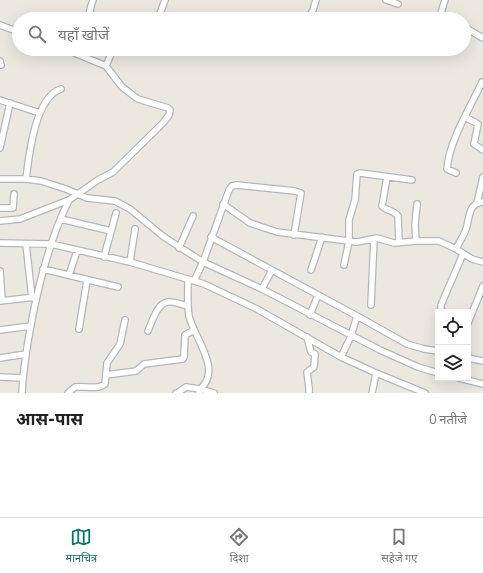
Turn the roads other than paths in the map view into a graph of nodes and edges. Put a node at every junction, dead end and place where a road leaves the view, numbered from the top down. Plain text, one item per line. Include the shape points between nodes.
1 (93, 0) edge
2 (165, 0) edge
3 (316, 0) edge
4 (386, 0) edge
5 (445, 0) edge
6 (398, 4) dead end
7 (90, 12) edge
8 (161, 12) edge
9 (312, 12) edge
10 (441, 12) edge
11 (0, 25) edge
12 (12, 29) edge
13 (471, 31) edge
14 (483, 38) edge
15 (82, 56) edge
16 (110, 56) edge
17 (106, 66) junction
18 (482, 82) edge
19 (62, 89) dead end
20 (0, 100) edge
21 (10, 103) junction
22 (40, 113) junction
23 (465, 117) junction
24 (3, 118) edge
25 (0, 148) edge
26 (483, 150) edge
27 (456, 173) dead end
28 (387, 177) junction
29 (483, 177) edge
30 (0, 179) edge
31 (26, 179) junction
32 (412, 180) dead end
33 (14, 194) dead end
34 (78, 194) junction
35 (480, 202) edge
36 (68, 203) junction
37 (224, 204) junction
38 (417, 204) dead end
39 (0, 208) edge
40 (116, 213) dead end
41 (194, 216) dead end
42 (62, 217) junction
43 (0, 221) edge
44 (135, 229) dead end
45 (111, 231) junction
46 (294, 235) junction
47 (211, 237) junction
48 (322, 237) junction
49 (374, 239) junction
50 (349, 241) junction
51 (416, 241) junction
52 (0, 243) edge
53 (399, 243) junction
54 (26, 244) junction
55 (52, 244) junction
56 (179, 248) junction
57 (456, 248) junction
58 (77, 251) junction
59 (463, 254) junction
60 (104, 257) junction
61 (130, 262) junction
62 (203, 262) junction
63 (483, 262) edge
64 (344, 265) dead end
65 (43, 269) junction
66 (272, 270) junction
67 (310, 270) dead end
68 (0, 275) edge
69 (69, 276) junction
70 (87, 280) junction
71 (191, 280) junction
72 (483, 286) edge
73 (118, 287) dead end
74 (262, 289) junction
75 (318, 295) junction
76 (34, 297) junction
77 (1, 301) edge
78 (371, 305) dead end
79 (188, 306) junction
80 (441, 309) edge
81 (310, 314) junction
82 (357, 316) junction
83 (471, 316) edge
84 (125, 320) dead end
85 (31, 326) junction
86 (79, 329) dead end
87 (0, 330) edge
88 (194, 330) junction
89 (148, 331) dead end
90 (351, 336) junction
91 (307, 337) junction
92 (435, 349) edge
93 (26, 354) junction
94 (341, 356) junction
95 (0, 358) edge
96 (471, 359) edge
97 (483, 361) edge
98 (435, 371) edge
99 (376, 373) junction
100 (106, 376) junction
101 (0, 377) edge
102 (23, 378) junction
103 (471, 381) edge
104 (483, 384) edge
105 (199, 391) edge
106 (22, 393) edge
107 (68, 393) edge
108 (176, 393) edge
109 (214, 393) edge
110 (309, 393) edge
111 (372, 393) edge
112 (425, 393) edge

1 - 7 street
2 - 8 street
3 - 9 street
4 - 6 street
5 - 10 street
11 - 12 street
13 - 14 street
15 - 17 street
16 - 17 street
17 - 34 street via 116,81 130,94 168,108 170,112 163,123 114,172
18 - 23 street
19 - 22 street via 51,95
20 - 21 street
21 - 22 street
21 - 24 street
22 - 31 street via 30,150
23 - 26 street via 478,124 474,144
23 - 27 street via 447,168
24 - 25 street
28 - 32 street
28 - 50 street via 357,174 355,200 349,220
28 - 53 street via 382,206 398,216
29 - 35 street
30 - 31 street
31 - 34 street via 56,185
33 - 39 street via 13,208
34 - 36 street
34 - 56 street via 87,198 108,199 120,203
35 - 57 street via 471,208 466,228
36 - 42 street
36 - 43 street via 20,219
37 - 46 street via 250,223
37 - 46 street via 229,190 234,186 299,192 302,196
37 - 47 street
38 - 51 street
40 - 45 street
41 - 56 street
42 - 45 street
42 - 55 street
44 - 61 street
45 - 60 street
46 - 48 street
47 - 62 street
47 - 66 street
48 - 50 street
48 - 67 street
49 - 50 street
49 - 53 street
49 - 78 street
50 - 64 street
51 - 53 street
51 - 57 street via 439,241
52 - 54 street
54 - 55 street
54 - 76 street
55 - 58 street
55 - 65 street
56 - 62 street
57 - 59 street
58 - 60 street
58 - 69 street
59 - 63 street
59 - 80 street
60 - 61 street
61 - 71 street
62 - 71 street
62 - 74 street
65 - 69 street
65 - 76 street
66 - 74 street
66 - 75 street
68 - 77 street
69 - 70 street
70 - 73 street
70 - 86 street
71 - 79 street
71 - 91 street via 257,308
72 - 83 street
74 - 81 street
75 - 81 street
75 - 82 street
76 - 77 street
76 - 85 street
79 - 88 street
79 - 89 street via 165,303 158,309
81 - 90 street
82 - 90 street
82 - 92 street via 407,344
84 - 100 street via 121,341 108,361
85 - 87 street
85 - 93 street
88 - 100 street via 184,336 183,359 144,364 136,371
88 - 105 street via 209,368 207,380
90 - 94 street
90 - 98 street via 400,360
91 - 94 street
91 - 110 street via 311,352 315,354 314,367 307,372
93 - 95 street
93 - 102 street
94 - 99 street
96 - 97 street
99 - 111 street
99 - 112 street
100 - 107 street via 103,386 78,386
101 - 102 street
102 - 106 street
103 - 104 street
105 - 108 street via 186,387
105 - 109 street

